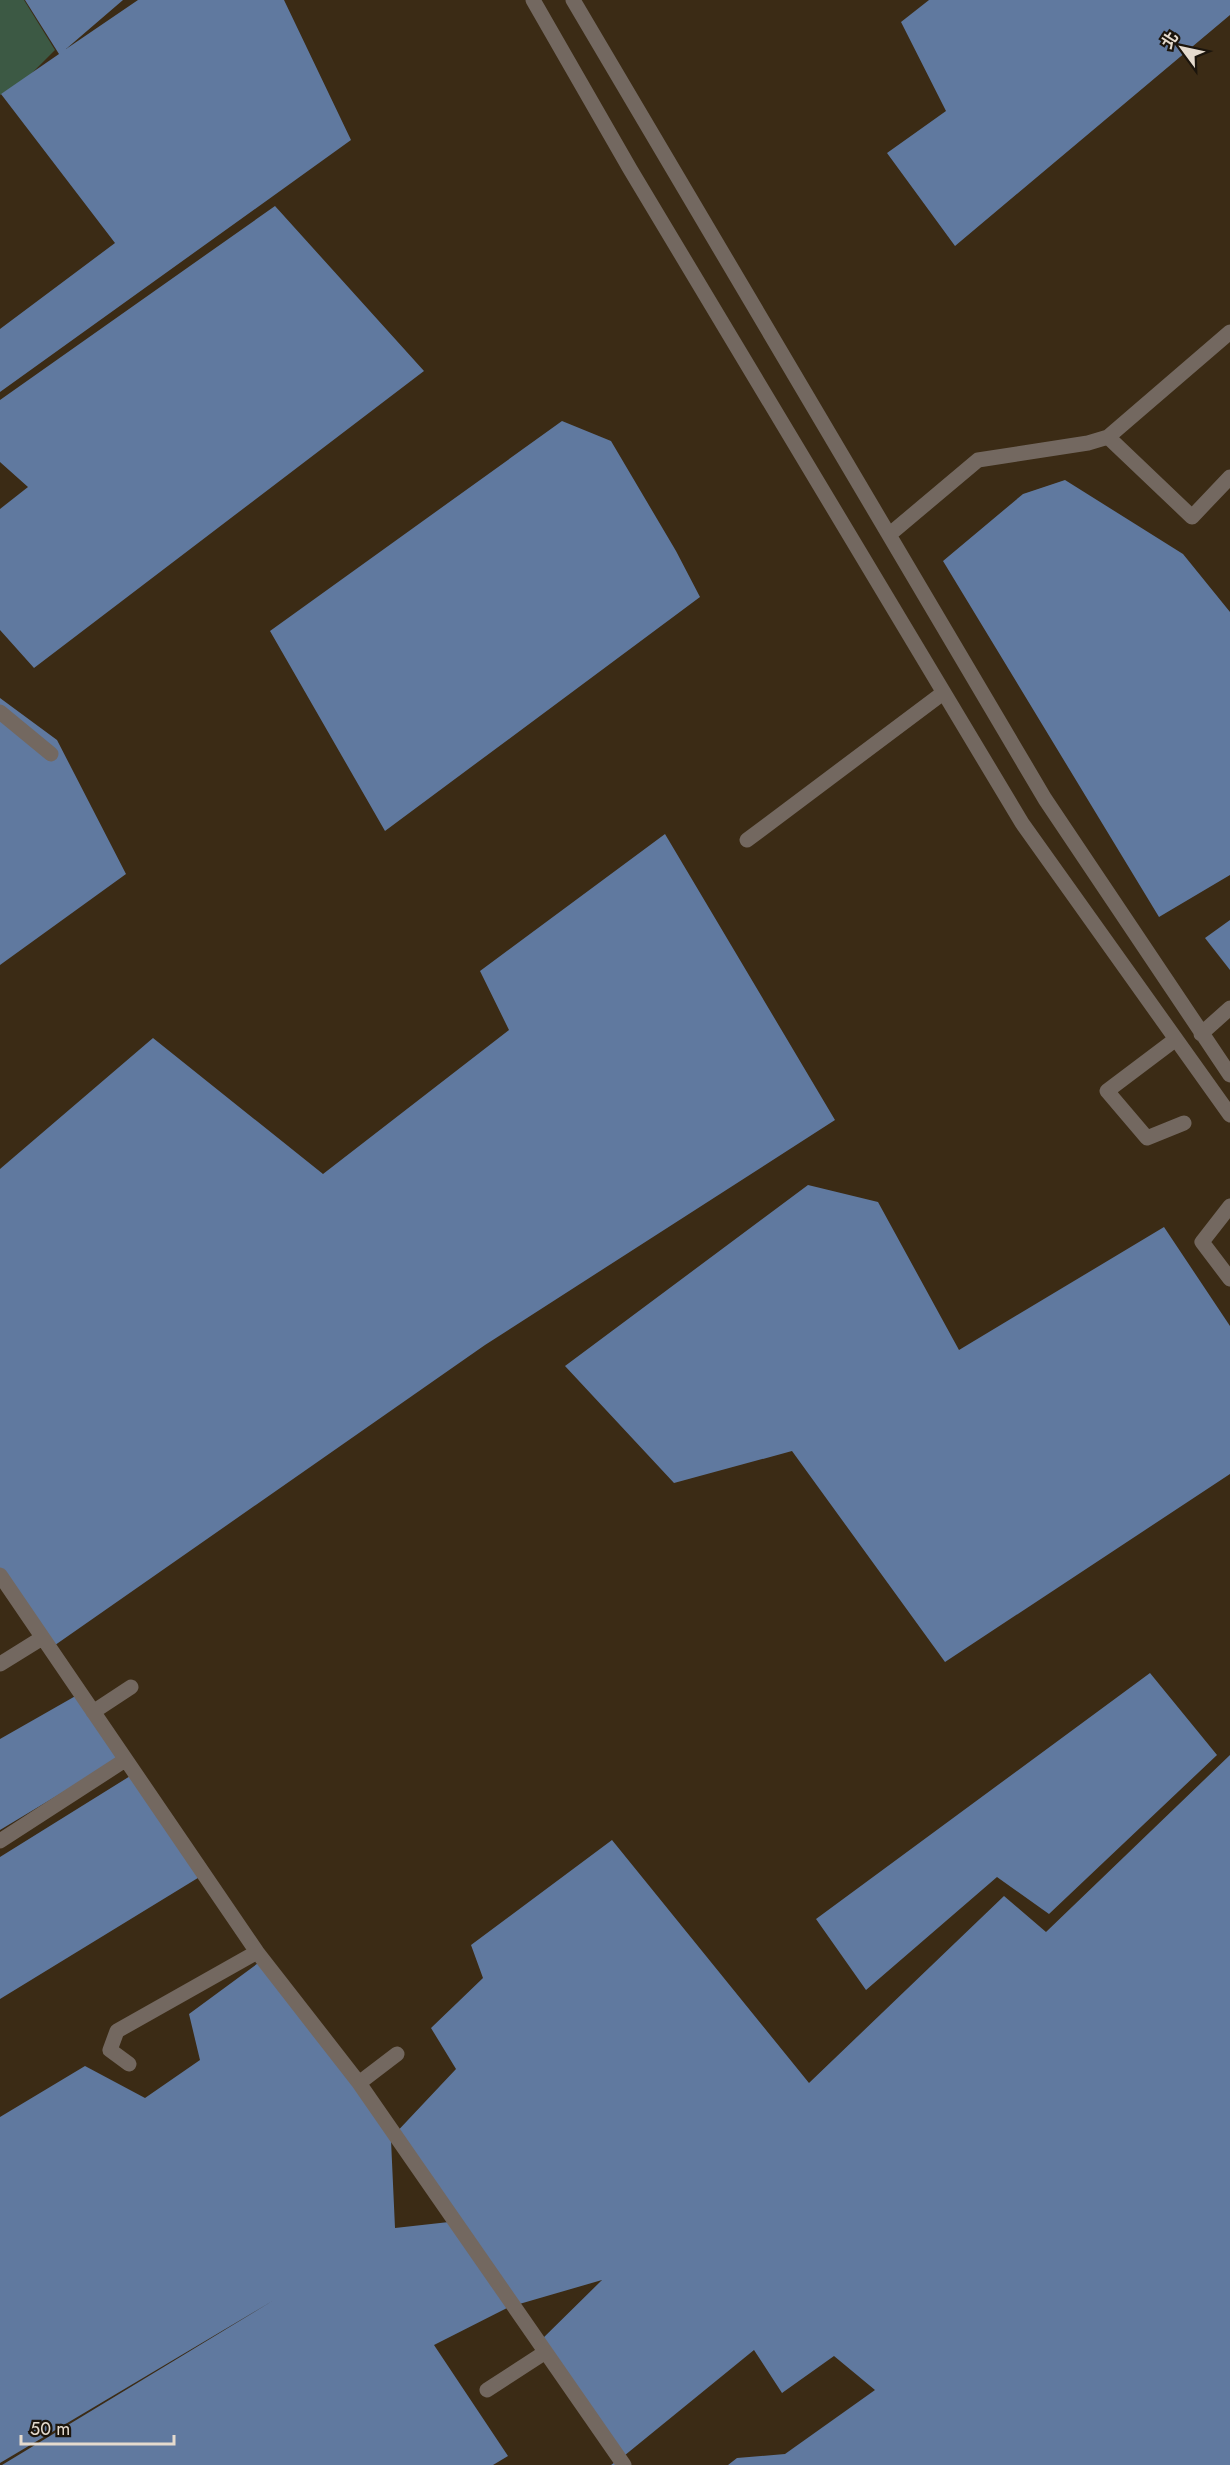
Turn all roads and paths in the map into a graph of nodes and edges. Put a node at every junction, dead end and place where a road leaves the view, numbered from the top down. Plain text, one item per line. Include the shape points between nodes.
1 (533, 0) edge
2 (573, 0) edge
3 (1230, 332) edge
4 (1108, 437) junction
5 (1230, 477) edge
6 (890, 534) junction
7 (944, 693) junction
8 (0, 712) edge
9 (51, 754) dead end
10 (747, 840) dead end
11 (1230, 1008) edge
12 (1201, 1034) junction
13 (1176, 1039) junction
14 (1230, 1075) edge
15 (1230, 1115) edge
16 (1184, 1123) dead end
17 (1230, 1206) edge
18 (1230, 1279) edge
19 (0, 1575) edge
20 (5, 1593) edge
21 (42, 1638) junction
22 (0, 1664) edge
23 (130, 1687) dead end
24 (93, 1712) junction
25 (125, 1760) junction
26 (0, 1841) edge
27 (257, 1952) junction
28 (397, 2054) dead end
29 (129, 2064) dead end
30 (359, 2084) junction
31 (544, 2353) junction
32 (487, 2390) dead end
33 (624, 2465) edge

1 - 7 street via 630,170
2 - 6 street
3 - 4 street
4 - 5 street via 1192,517
4 - 6 street via 978,460
6 - 12 street via 1045,799
7 - 10 street
7 - 13 street via 1022,823
8 - 9 street
11 - 12 street
12 - 14 street
13 - 15 street
13 - 16 street via 1107,1090 1147,1138
17 - 18 street via 1202,1242
19 - 20 street
20 - 21 street
21 - 22 street
21 - 24 street
23 - 24 street
24 - 25 street
25 - 26 street
25 - 27 street
27 - 29 street via 117,2031 110,2050
27 - 30 street
28 - 30 street
30 - 31 street
31 - 32 street
31 - 33 street

